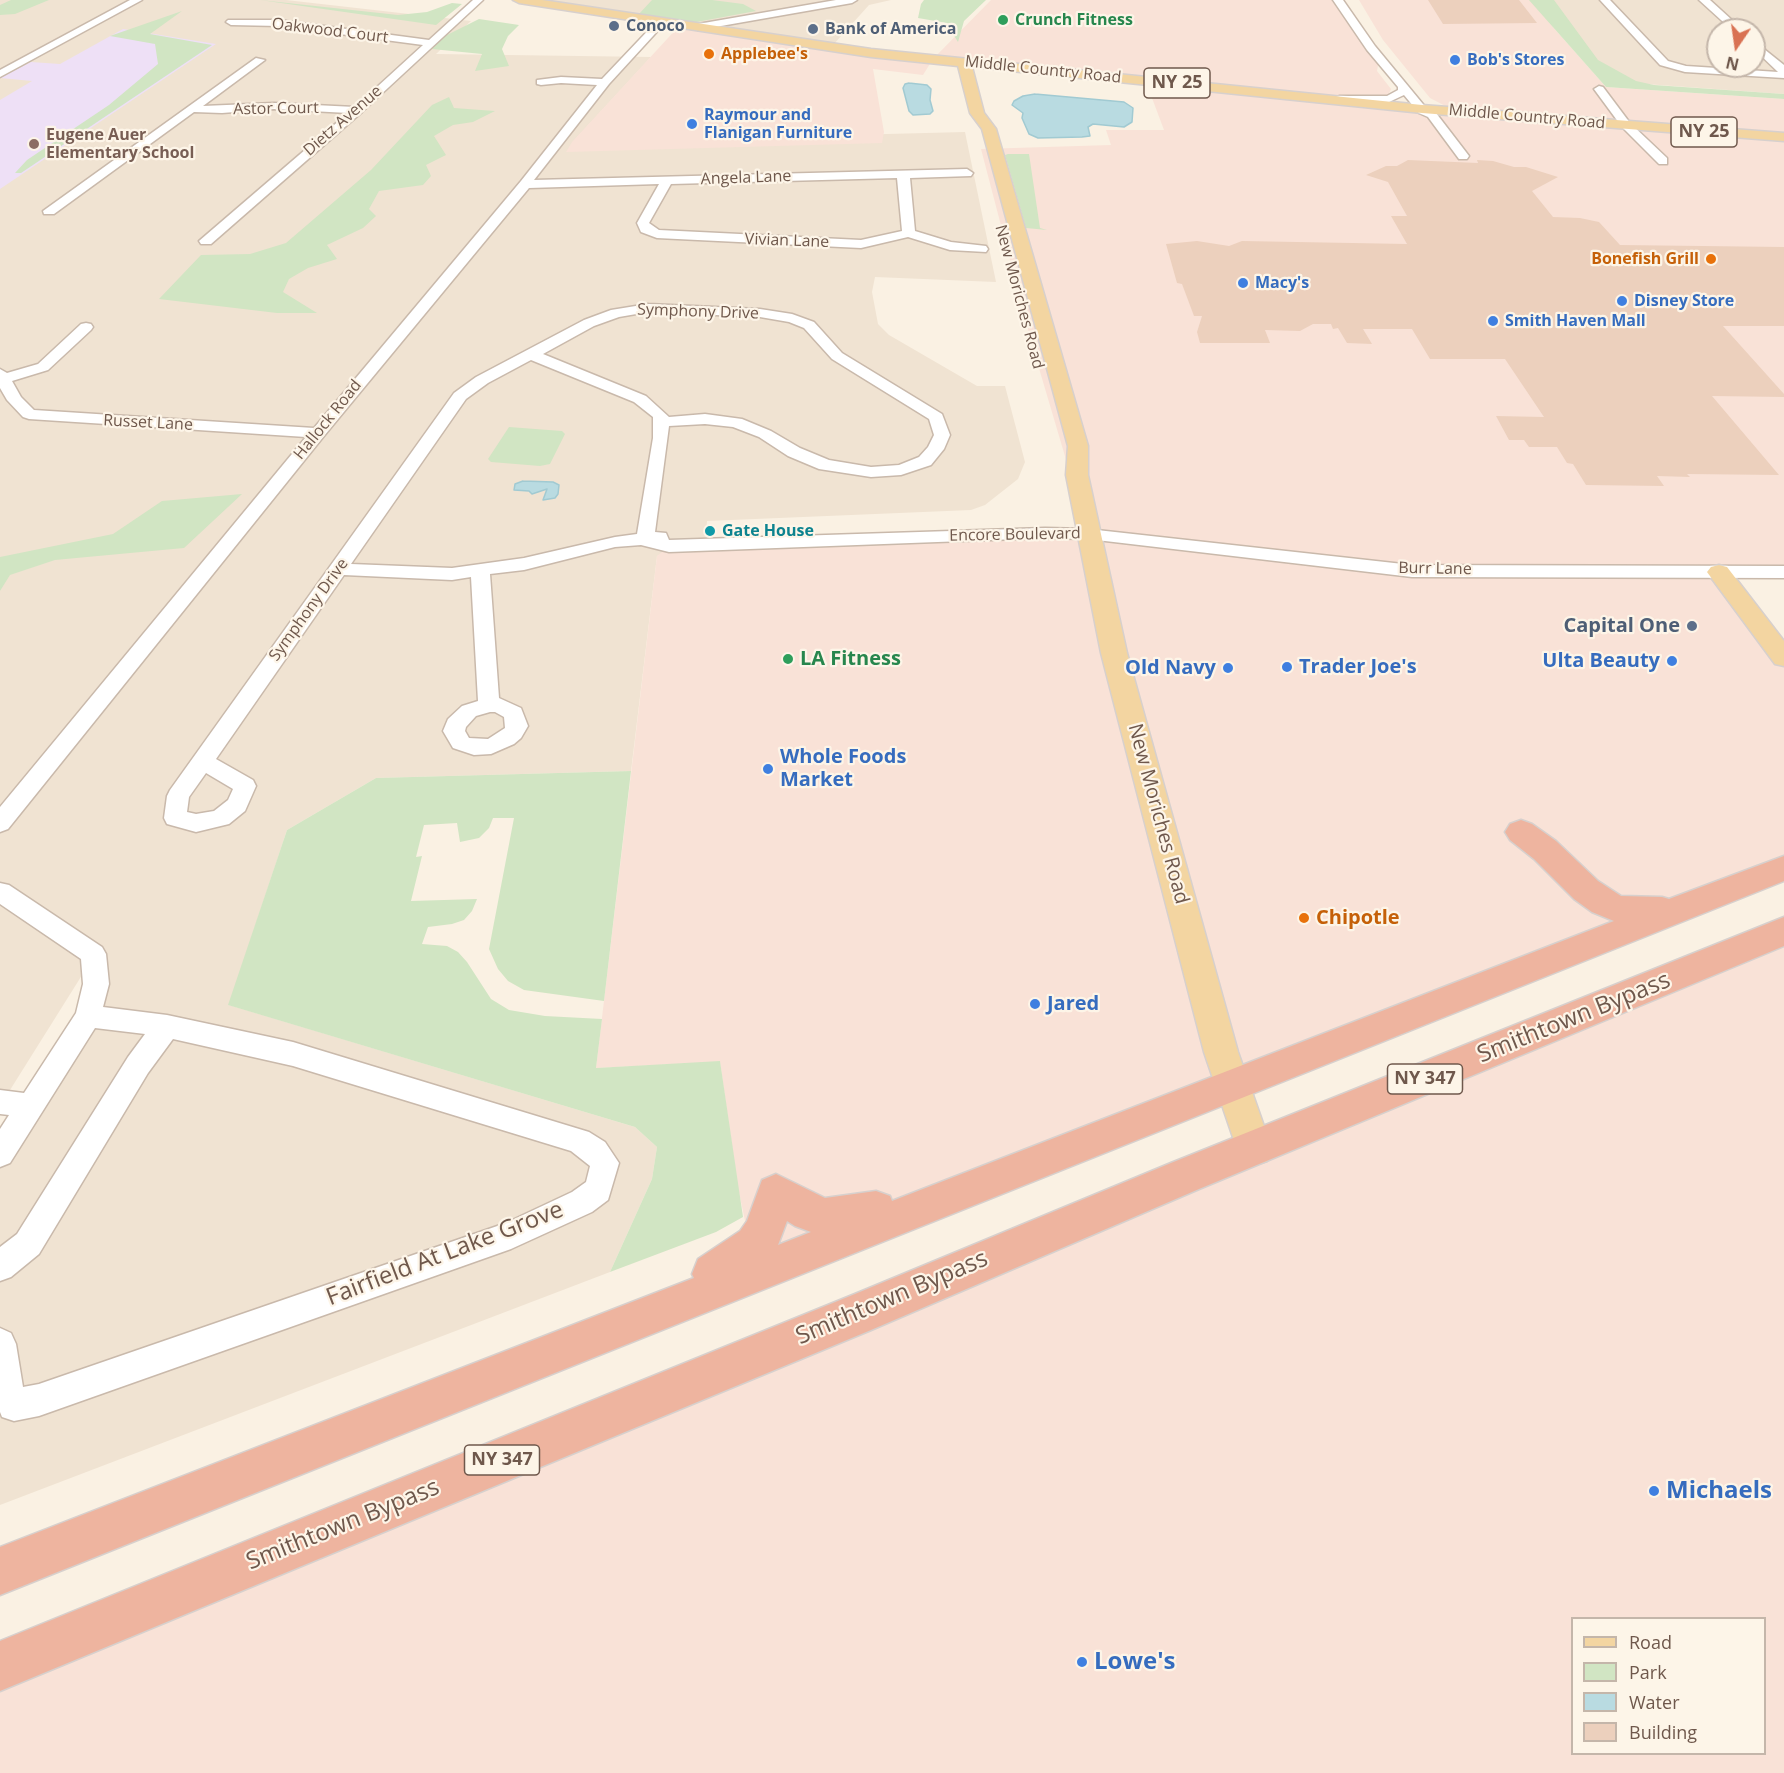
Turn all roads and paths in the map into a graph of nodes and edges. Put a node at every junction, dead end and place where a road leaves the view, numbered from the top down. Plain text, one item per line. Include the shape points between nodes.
1 (137, 0) edge
2 (478, 0) edge
3 (519, 0) edge
4 (852, 0) edge
5 (1338, 0) edge
6 (1605, 0) edge
7 (1704, 0) edge
8 (1724, 18) edge
9 (231, 22) dead end
10 (661, 22) junction
11 (698, 27) junction
12 (429, 43) junction
13 (1766, 56) edge
14 (267, 57) dead end
15 (964, 62) junction
16 (1784, 73) edge
17 (0, 74) edge
18 (541, 82) dead end
19 (605, 82) junction
20 (1403, 87) junction
21 (1599, 89) dead end
22 (1333, 99) junction
23 (195, 109) junction
24 (358, 110) junction
25 (1423, 110) junction
26 (977, 113) junction
27 (1626, 125) junction
28 (1784, 137) edge
29 (1457, 156) dead end
30 (1663, 161) dead end
31 (967, 173) dead end
32 (903, 174) junction
33 (667, 181) junction
34 (525, 184) junction
35 (49, 211) dead end
36 (909, 233) junction
37 (206, 241) dead end
38 (981, 249) dead end
39 (86, 327) dead end
40 (530, 354) junction
41 (1038, 370) dead end
42 (2, 376) edge
43 (8, 402) edge
44 (661, 422) junction
45 (318, 433) junction
46 (1063, 456) dead end
47 (1077, 475) junction
48 (1088, 534) junction
49 (645, 540) junction
50 (340, 569) junction
51 (480, 570) junction
52 (1729, 572) junction
53 (1784, 572) edge
54 (1784, 631) edge
55 (1784, 658) edge
56 (489, 705) dead end
57 (204, 762) dead end
58 (0, 823) edge
59 (1784, 867) edge
60 (0, 892) edge
61 (1675, 911) junction
62 (1782, 933) edge
63 (1548, 960) junction
64 (88, 1016) junction
65 (167, 1026) junction
66 (1231, 1085) junction
67 (0, 1102) edge
68 (31, 1106) junction
69 (1254, 1149) junction
70 (0, 1154) edge
71 (946, 1198) junction
72 (0, 1266) edge
73 (638, 1319) junction
74 (0, 1344) edge
75 (0, 1570) edge
76 (0, 1666) edge

1 - 17 street
2 - 12 street, Dietz Avenue
3 - 10 main road, Middle Country Road / NY 25
4 - 11 street
5 - 20 street
6 - 16 street via 1664,63 1685,69
7 - 8 street
9 - 12 street, Oakwood Court via 279,23
10 - 11 main road, Middle Country Road / NY 25
10 - 19 street, Hallock Road
11 - 15 main road, Middle Country Road / NY 25 via 846,50
12 - 24 street, Dietz Avenue
13 - 16 street
14 - 23 street
15 - 22 main road, Middle Country Road / NY 25
15 - 26 main road, New Moriches Road
18 - 19 street
19 - 34 street, Hallock Road
20 - 22 street via 1403,92 1389,99
20 - 25 street
21 - 27 street
22 - 25 main road, Middle Country Road / NY 25
23 - 24 street, Astor Court via 274,106
23 - 35 street
24 - 37 street, Dietz Avenue
25 - 27 main road, Middle Country Road / NY 25
25 - 29 street via 1420,114
26 - 41 main road, New Moriches Road via 973,129
26 - 47 main road, New Moriches Road via 988,129 1051,348 1078,446
27 - 28 main road, Middle Country Road / NY 25
27 - 30 street
31 - 32 street, Angela Lane
32 - 33 street, Angela Lane
32 - 36 street
33 - 34 street, Angela Lane
33 - 36 street, Vivian Lane via 643,223 646,230 657,234 861,244
34 - 45 street, Hallock Road
36 - 38 street via 950,246
39 - 42 street via 43,367
40 - 44 street via 640,399 660,416
40 - 44 street, Symphony Drive via 607,316 648,308 792,318 809,325 837,356 936,417 942,435 925,461 901,471 871,472 825,465 736,422
40 - 50 street, Symphony Drive via 460,396
42 - 43 street, Russet Lane
43 - 45 street, Russet Lane via 29,414 49,417
44 - 49 street
45 - 58 street, Hallock Road
46 - 47 main road, New Moriches Road
47 - 48 main road, New Moriches Road
48 - 49 street, Encore Boulevard via 669,546
48 - 52 street, Burr Lane via 1412,571
48 - 66 main road, New Moriches Road via 1113,654
49 - 51 street, Encore Boulevard via 615,542 524,564
50 - 51 street, Encore Boulevard via 452,574
50 - 57 street, Symphony Drive via 295,627
51 - 56 street
52 - 53 street, Burr Lane
52 - 54 main road
52 - 55 main road
59 - 61 highway
60 - 64 street via 93,954 96,984
61 - 63 highway
61 - 63 highway via 1610,906 1593,896 1521,832 1533,854 1573,893 1587,915 1583,927
62 - 69 highway, Smithtown Bypass / NY 347
63 - 66 highway
64 - 65 street, Fairfield At Lake Grove
64 - 68 street
65 - 72 street via 138,1065 28,1244
65 - 74 street, Fairfield At Lake Grove via 293,1054 579,1141 605,1162 598,1190 582,1202 511,1235 39,1400 15,1405 7,1391
66 - 69 main road, New Moriches Road
66 - 71 highway
67 - 68 street
68 - 70 street
69 - 76 highway, Smithtown Bypass / NY 347
71 - 73 highway
71 - 73 highway via 833,1217 809,1212 776,1192 764,1230 754,1245
73 - 75 highway

